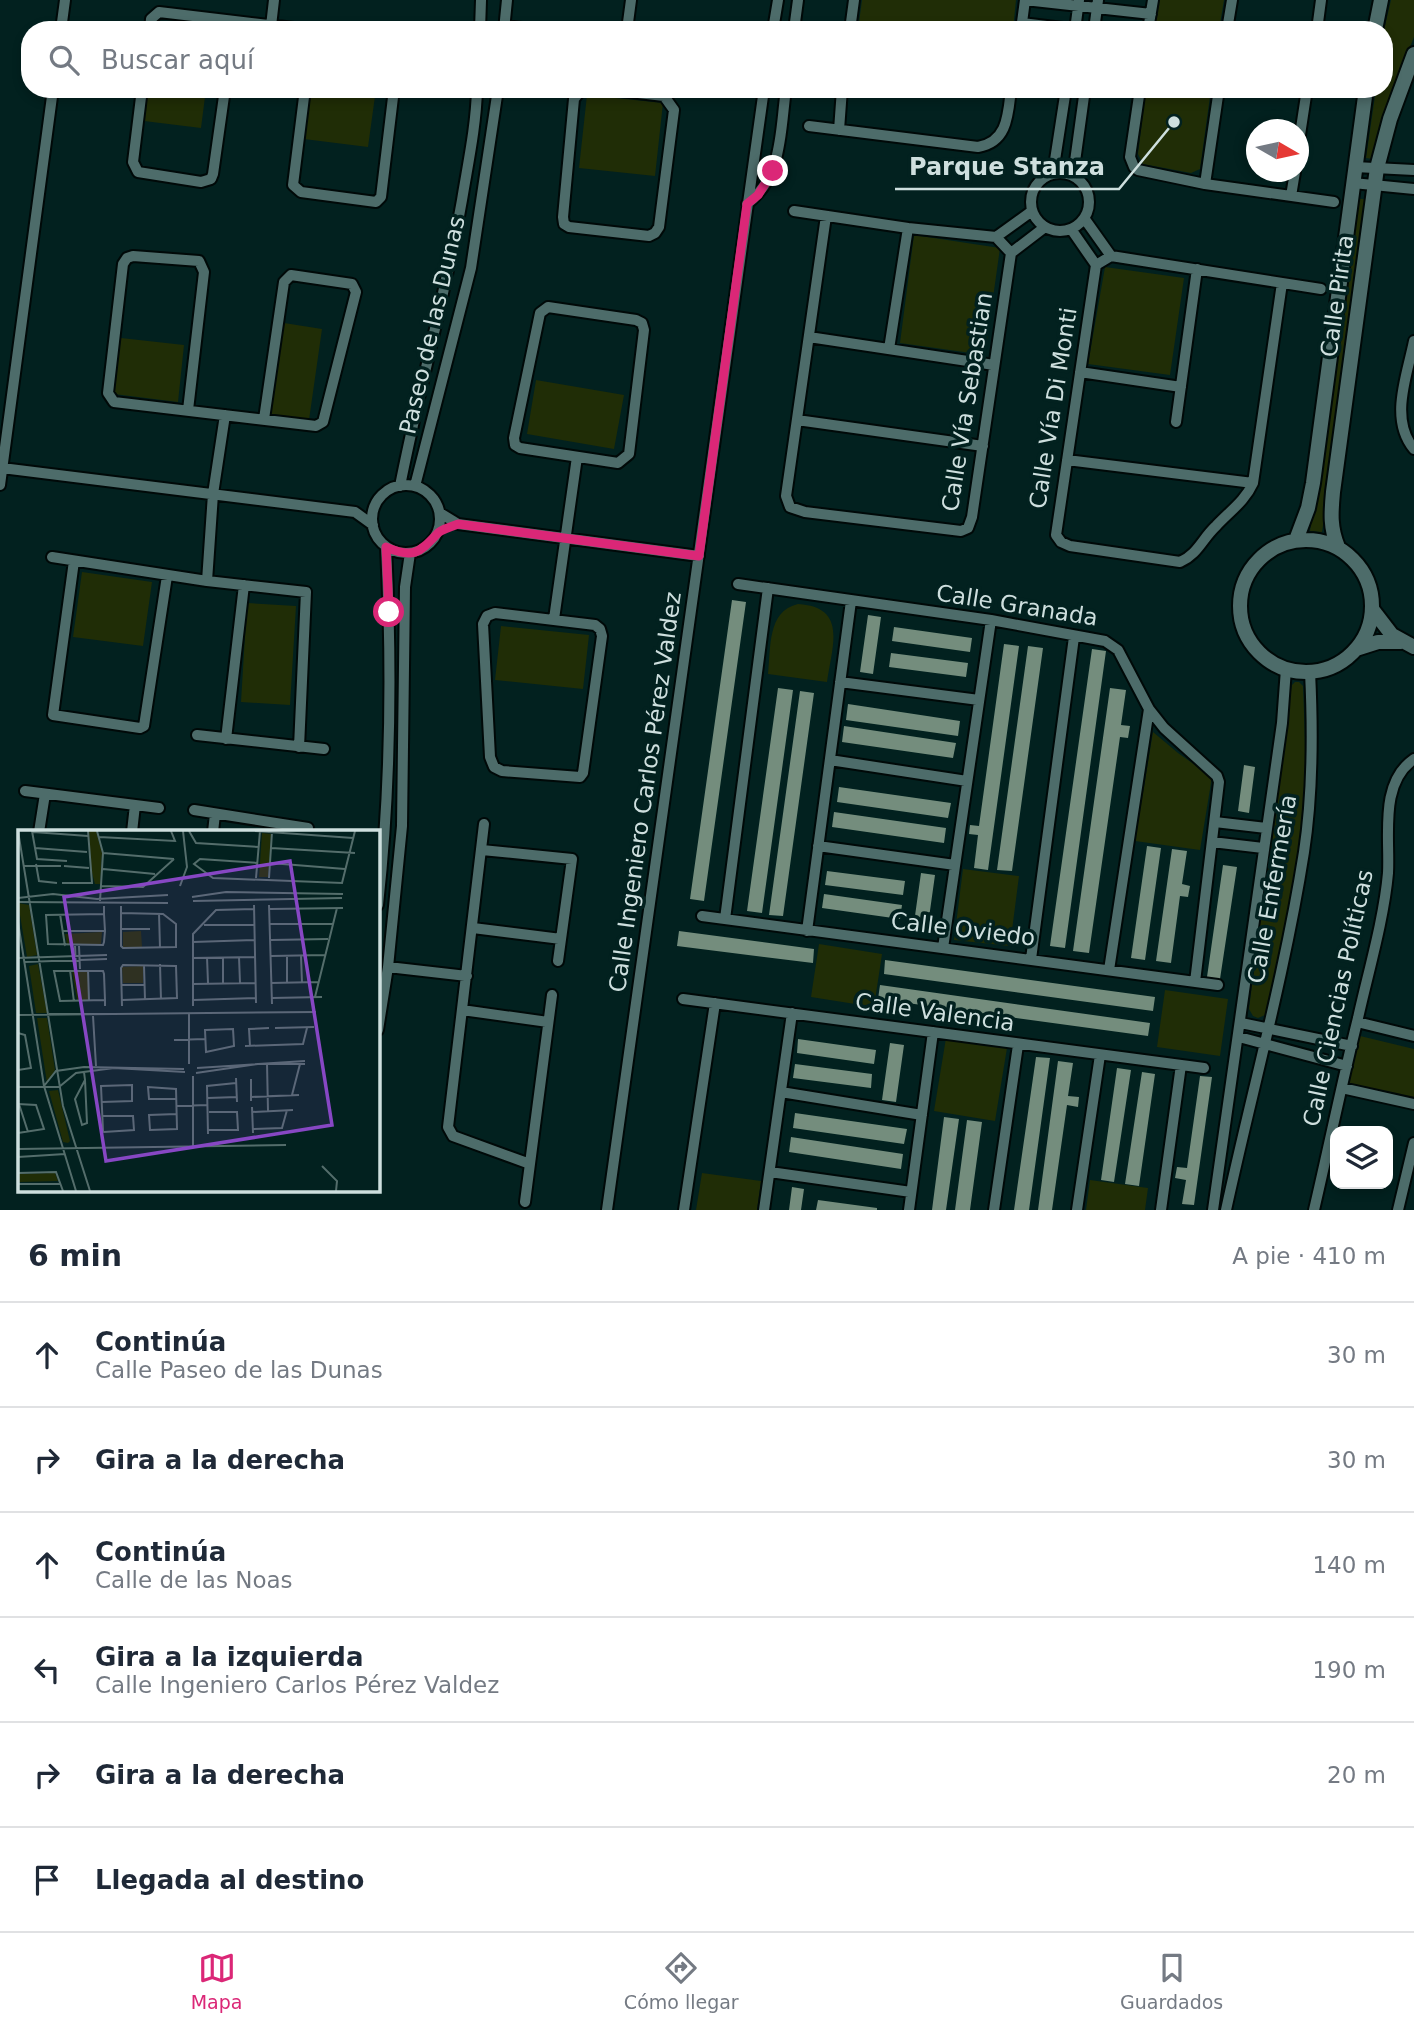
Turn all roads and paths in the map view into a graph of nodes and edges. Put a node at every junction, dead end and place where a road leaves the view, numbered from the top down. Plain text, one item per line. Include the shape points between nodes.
1 (65, 0) edge
2 (274, 0) edge
3 (481, 0) edge
4 (507, 0) edge
5 (631, 0) edge
6 (778, 0) edge
7 (798, 0) edge
8 (854, 0) edge
9 (1025, 0) edge
10 (1153, 0) edge
11 (1232, 0) edge
12 (1321, 0) edge
13 (1381, 0) edge
14 (1078, 3) edge
15 (1097, 4) edge
16 (1150, 14) junction
17 (62, 21) edge
18 (152, 21) edge
19 (211, 21) edge
20 (272, 21) edge
21 (480, 21) edge
22 (506, 21) edge
23 (628, 21) edge
24 (775, 21) edge
25 (795, 21) edge
26 (851, 21) edge
27 (1022, 21) edge
28 (1077, 21) edge
29 (1149, 21) edge
30 (1228, 21) edge
31 (1318, 21) edge
32 (1376, 21) edge
33 (1414, 54) edge
34 (52, 98) edge
35 (141, 98) edge
36 (224, 98) edge
37 (304, 98) edge
38 (393, 98) edge
39 (477, 98) edge
40 (497, 98) edge
41 (575, 98) edge
42 (665, 98) edge
43 (763, 98) edge
44 (785, 98) edge
45 (841, 98) edge
46 (1010, 98) edge
47 (1065, 98) edge
48 (1084, 98) edge
49 (1139, 98) edge
50 (1218, 98) edge
51 (1306, 98) edge
52 (1365, 98) edge
53 (476, 118) junction
54 (1302, 119) edge
55 (494, 122) junction
56 (809, 126) dead end
57 (839, 130) junction
58 (1355, 167) junction
59 (1414, 170) edge
60 (1054, 173) junction
61 (1073, 176) junction
62 (1376, 176) junction
63 (1293, 182) edge
64 (1353, 183) junction
65 (1205, 184) junction
66 (1414, 189) edge
67 (1291, 196) junction
68 (1335, 202) dead end
69 (747, 204) junction
70 (794, 211) dead end
71 (1032, 211) junction
72 (826, 216) junction
73 (1084, 218) junction
74 (1045, 227) junction
75 (908, 228) junction
76 (1071, 229) junction
77 (996, 237) junction
78 (1011, 253) junction
79 (1111, 256) junction
80 (1096, 265) junction
81 (1198, 269) junction
82 (1282, 283) junction
83 (1321, 289) dead end
84 (808, 337) junction
85 (1414, 341) edge
86 (889, 349) junction
87 (994, 365) junction
88 (1080, 372) junction
89 (1181, 387) junction
90 (188, 410) junction
91 (225, 415) junction
92 (264, 419) junction
93 (797, 420) junction
94 (1176, 422) dead end
95 (983, 446) junction
96 (1414, 449) edge
97 (576, 457) junction
98 (1067, 460) junction
99 (2, 468) junction
100 (1253, 483) junction
101 (0, 485) edge
102 (400, 486) junction
103 (415, 486) junction
104 (213, 494) junction
105 (377, 502) junction
106 (355, 512) junction
107 (440, 513) junction
108 (458, 524) junction
109 (373, 525) junction
110 (438, 532) junction
111 (566, 539) junction
112 (1296, 540) junction
113 (386, 547) junction
114 (1338, 547) junction
115 (410, 553) junction
116 (699, 556) junction
117 (52, 558) dead end
118 (74, 561) junction
119 (167, 576) junction
120 (207, 581) junction
121 (738, 584) dead end
122 (244, 585) junction
123 (768, 588) junction
124 (851, 601) junction
125 (1372, 609) junction
126 (554, 619) junction
127 (991, 620) junction
128 (1074, 637) junction
129 (1408, 645) edge
130 (1356, 649) junction
131 (1286, 669) junction
132 (1310, 672) junction
133 (840, 682) junction
134 (979, 700) junction
135 (1149, 709) junction
136 (197, 735) dead end
137 (226, 739) junction
138 (299, 747) junction
139 (324, 749) dead end
140 (1414, 759) edge
141 (830, 761) junction
142 (967, 781) junction
143 (25, 791) dead end
144 (45, 794) junction
145 (135, 805) junction
146 (159, 808) dead end
147 (194, 810) dead end
148 (215, 814) junction
149 (1214, 822) junction
150 (484, 824) dead end
151 (308, 828) dead end
152 (1266, 828) junction
153 (39, 830) edge
154 (132, 830) edge
155 (213, 830) edge
156 (1212, 842) junction
157 (818, 846) junction
158 (1263, 848) junction
159 (482, 850) junction
160 (955, 865) junction
161 (381, 874) junction
162 (399, 875) junction
163 (380, 884) edge
164 (702, 916) dead end
165 (725, 919) junction
166 (473, 928) junction
167 (807, 931) junction
168 (561, 939) junction
169 (943, 948) junction
170 (1031, 959) junction
171 (558, 961) dead end
172 (388, 967) junction
173 (1109, 970) junction
174 (467, 976) junction
175 (1195, 982) junction
176 (1218, 985) dead end
177 (552, 995) dead end
178 (683, 999) dead end
179 (715, 1003) junction
180 (462, 1010) junction
181 (792, 1013) junction
182 (380, 1017) edge
183 (548, 1022) junction
184 (1357, 1022) junction
185 (1241, 1023) junction
186 (1268, 1028) junction
187 (933, 1032) junction
188 (1414, 1036) edge
189 (1239, 1037) junction
190 (1265, 1044) junction
191 (1018, 1045) junction
192 (1352, 1046) junction
193 (1100, 1055) junction
194 (1181, 1065) junction
195 (1347, 1066) junction
196 (1204, 1068) dead end
197 (1342, 1088) junction
198 (780, 1092) junction
199 (1414, 1104) edge
200 (922, 1115) junction
201 (1414, 1143) edge
202 (530, 1164) junction
203 (769, 1172) junction
204 (911, 1192) junction
205 (525, 1202) dead end
206 (607, 1210) edge
207 (684, 1210) edge
208 (764, 1210) edge
209 (909, 1210) edge
210 (994, 1210) edge
211 (1077, 1210) edge
212 (1161, 1210) edge
213 (1213, 1210) edge
214 (1226, 1210) edge
215 (1314, 1210) edge
216 (1398, 1210) edge

1 - 17 street
2 - 20 street
3 - 21 street
4 - 22 street
5 - 23 street
6 - 24 street
7 - 25 street
8 - 26 street
9 - 14 street
9 - 27 street
10 - 16 street
11 - 30 street
12 - 31 street
13 - 32 street
14 - 15 street
14 - 28 street
15 - 16 street
16 - 29 street
18 - 19 street via 159,12
33 - 62 street, Calle Pirita via 1390,119
34 - 99 street
35 - 36 street via 133,162 138,172 201,182 214,174
37 - 38 street via 293,185 301,192 376,202 381,197
39 - 53 street, Paseo de las Dunas
40 - 55 street, Paseo de las Dunas
41 - 42 street via 564,223 649,236 659,227 674,110
43 - 69 street, Calle Ingeniero Carlos Pérez Valdez
44 - 69 street via 773,171
45 - 57 street
46 - 57 street via 1002,133 978,147
47 - 60 street
48 - 61 street
49 - 65 street via 1130,157 1134,167 1143,173
50 - 65 street
51 - 54 street
52 - 58 street, Calle Pirita
53 - 55 street
53 - 102 street, Paseo de las Dunas via 450,262
55 - 103 street, Paseo de las Dunas via 471,268
56 - 57 street
58 - 62 street
58 - 64 street, Calle Pirita
59 - 62 street
60 - 61 street
60 - 71 street via 1037,184
61 - 73 street via 1087,192
62 - 64 street
62 - 66 street
62 - 114 street, Calle Pirita via 1331,505 1331,531
63 - 67 street
64 - 112 street, Calle Pirita via 1313,483
65 - 67 street
67 - 68 street
69 - 116 street, Calle Ingeniero Carlos Pérez Valdez
70 - 72 street
71 - 74 street
71 - 77 street
72 - 75 street
72 - 84 street, Calle Vía Sebastian
73 - 76 street
73 - 79 street
74 - 76 street
74 - 78 street
75 - 77 street
75 - 86 street
76 - 80 street
77 - 78 street
78 - 87 street, Calle Vía Sebastian
79 - 80 street
79 - 81 street
80 - 88 street, Calle Vía Di Monti
81 - 82 street
81 - 89 street
82 - 83 street
82 - 100 street, Calle Vía Di Monti
84 - 86 street
84 - 93 street, Calle Vía Sebastian
85 - 96 street via 1400,418
86 - 87 street
87 - 95 street, Calle Vía Sebastian
88 - 89 street
88 - 98 street, Calle Vía Di Monti
89 - 94 street
90 - 90 street via 110,398 121,276 127,258 199,261 204,272
90 - 91 street
91 - 92 street
91 - 104 street
92 - 92 street via 284,282 291,275 352,284 355,287 320,425
93 - 95 street
93 - 95 street, Calle Vía Sebastian via 786,496 790,507 805,512 961,531 968,528 972,517
97 - 97 street via 618,463 629,454 642,323 548,307 540,313 515,445
97 - 111 street
98 - 100 street
98 - 100 street, Calle Vía Di Monti via 1056,535 1061,542 1180,562 1198,550 1213,528 1242,502
99 - 101 street
99 - 104 street
102 - 103 street
102 - 105 street
103 - 107 street via 432,496
104 - 106 street
104 - 120 street
105 - 106 street
105 - 109 street
106 - 109 street
107 - 108 street
107 - 110 street
108 - 110 street
108 - 111 street
109 - 113 street
110 - 115 street via 427,547
111 - 116 street
111 - 126 street
112 - 114 street
112 - 131 street via 1275,547 1258,561 1240,600 1242,622 1251,642 1266,659
113 - 115 street
113 - 161 street via 390,717
114 - 125 street via 1367,580
115 - 162 street via 405,587
116 - 206 street, Calle Ingeniero Carlos Pérez Valdez
117 - 118 street
118 - 119 street
118 - 119 street via 53,715 144,726
119 - 120 street
120 - 122 street
121 - 123 street, Calle Granada
122 - 137 street
122 - 138 street via 306,592
123 - 124 street, Calle Granada
123 - 165 street
124 - 127 street, Calle Granada
124 - 133 street
125 - 129 street via 1385,627
125 - 130 street via 1368,630
126 - 126 street via 595,625 602,636 583,773 574,778 502,771 490,757 483,624 495,613
127 - 128 street, Calle Granada
127 - 134 street
128 - 135 street, Calle Granada via 1113,645
128 - 170 street
129 - 130 street via 1378,642
130 - 132 street via 1336,665
131 - 132 street
131 - 152 street, Calle Enfermería
132 - 186 street, Calle Enfermería via 1310,788 1304,851
133 - 134 street
133 - 141 street
134 - 142 street
135 - 149 street, Calle Granada via 1217,775
135 - 173 street
136 - 137 street
137 - 138 street
138 - 139 street
140 - 184 street, Calle Ciencias Políticas via 1401,771 1391,793 1387,875
141 - 142 street
141 - 157 street
142 - 160 street
143 - 144 street
144 - 145 street
144 - 153 street
145 - 146 street
145 - 154 street
147 - 148 street
148 - 151 street
148 - 155 street
149 - 152 street
149 - 156 street
150 - 159 street
152 - 158 street, Calle Enfermería
156 - 158 street
156 - 175 street
157 - 160 street
157 - 167 street
158 - 185 street, Calle Enfermería
159 - 166 street
159 - 168 street via 572,859
160 - 169 street
161 - 162 street
161 - 163 street
162 - 172 street
164 - 165 street, Calle Oviedo
165 - 167 street, Calle Oviedo
166 - 168 street
166 - 174 street
167 - 169 street, Calle Oviedo
168 - 171 street
169 - 170 street, Calle Oviedo
170 - 173 street, Calle Oviedo
172 - 174 street
172 - 182 street
173 - 175 street, Calle Oviedo
174 - 180 street
175 - 176 street, Calle Oviedo
177 - 183 street
178 - 179 street, Calle Valencia
179 - 181 street, Calle Valencia
179 - 207 street
180 - 183 street
180 - 202 street via 450,1133
181 - 187 street, Calle Valencia
181 - 198 street
183 - 202 street
184 - 188 street
184 - 192 street, Calle Ciencias Políticas
185 - 186 street
185 - 189 street, Calle Enfermería
186 - 190 street, Calle Enfermería
186 - 192 street
187 - 191 street, Calle Valencia
187 - 200 street
189 - 190 street
189 - 213 street, Calle Enfermería
190 - 195 street
190 - 214 street, Calle Enfermería
191 - 193 street, Calle Valencia
191 - 210 street
192 - 195 street, Calle Ciencias Políticas
193 - 194 street, Calle Valencia
193 - 211 street
194 - 196 street, Calle Valencia
194 - 212 street
195 - 197 street, Calle Ciencias Políticas
197 - 199 street
197 - 215 street, Calle Ciencias Políticas
198 - 200 street
198 - 203 street
200 - 204 street
201 - 216 street
202 - 205 street
203 - 204 street
203 - 208 street
204 - 209 street

